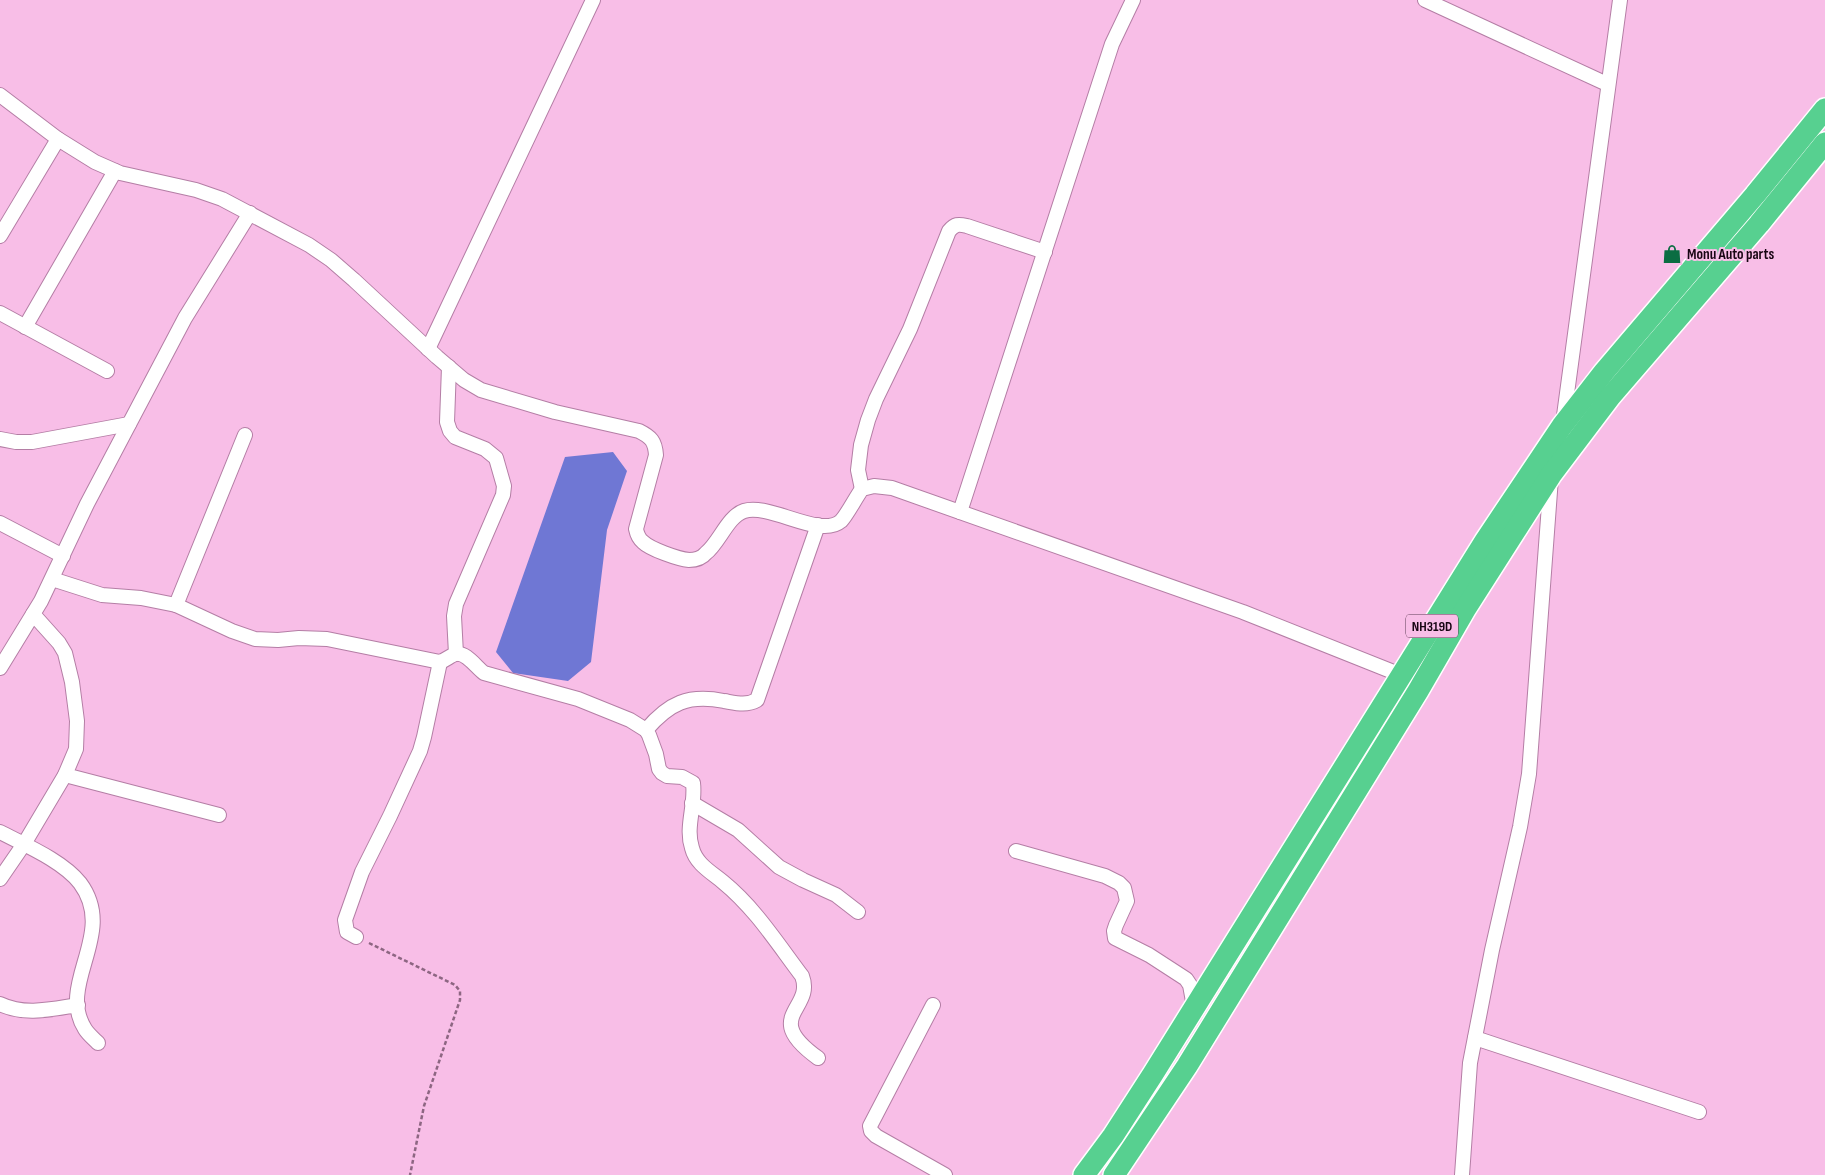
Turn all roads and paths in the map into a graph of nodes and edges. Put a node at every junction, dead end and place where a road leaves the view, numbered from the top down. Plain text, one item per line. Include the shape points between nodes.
1 (593, 0) edge
2 (1133, 0) edge
3 (1425, 0) edge
4 (1620, 0) edge
5 (1607, 84) junction
6 (0, 95) edge
7 (1825, 109) edge
8 (58, 139) junction
9 (1825, 143) edge
10 (115, 171) junction
11 (250, 213) junction
12 (0, 236) edge
13 (1045, 252) junction
14 (0, 313) edge
15 (25, 327) junction
16 (428, 348) junction
17 (449, 367) junction
18 (107, 371) dead end
19 (129, 424) junction
20 (1562, 426) junction
21 (245, 435) dead end
22 (0, 439) edge
23 (1551, 476) junction
24 (862, 489) junction
25 (960, 512) junction
26 (0, 523) edge
27 (818, 525) junction
28 (63, 556) junction
29 (52, 579) junction
30 (176, 605) junction
31 (33, 614) junction
32 (456, 654) junction
33 (440, 662) junction
34 (0, 668) edge
35 (1401, 675) junction
36 (646, 730) junction
37 (65, 775) junction
38 (692, 803) junction
39 (219, 815) dead end
40 (0, 832) edge
41 (24, 844) junction
42 (1016, 851) dead end
43 (0, 879) edge
44 (858, 912) dead end
45 (356, 937) joint
46 (0, 1004) edge
47 (933, 1005) dead end
48 (78, 1006) junction
49 (1194, 1007) junction
50 (1475, 1038) junction
51 (98, 1043) dead end
52 (818, 1058) dead end
53 (1699, 1112) dead end
54 (410, 1175) edge
55 (945, 1175) edge
56 (1084, 1175) edge
57 (1114, 1175) edge
58 (1462, 1175) edge

1 - 16 street
2 - 13 street via 1112,44
3 - 5 street
4 - 5 street
5 - 20 street
6 - 8 street
7 - 20 highway, NH319D
8 - 10 street
8 - 12 street
9 - 23 highway, NH319D via 1610,396
10 - 11 street via 209,194
10 - 15 street
11 - 16 street via 331,260
11 - 19 street via 185,318
13 - 24 street via 959,224 949,231 910,329 868,420 858,470
13 - 25 street
14 - 15 street
15 - 18 street
16 - 17 street
17 - 27 street via 472,385 494,396 639,431 650,437 656,444 656,455 636,529 638,537 652,548 688,560 698,558 706,554 734,518 744,511 770,512
17 - 32 street via 447,422 450,431 455,437 492,453 504,486 456,604
19 - 22 street via 32,442
19 - 28 street
20 - 23 street
20 - 35 highway, NH319D
21 - 30 street
23 - 50 street via 1529,774
23 - 57 highway, NH319D via 1466,608 1187,1066
24 - 25 street via 874,486 892,488
24 - 27 street via 840,522 832,526
25 - 35 street via 1243,612
26 - 28 street
27 - 36 street via 757,700 747,704 710,698 687,700 668,708
28 - 29 street
29 - 30 street via 102,595
29 - 31 street
30 - 33 street via 255,638 327,639
31 - 34 street
31 - 37 street via 65,653 72,682 76,749
32 - 33 street
32 - 36 street via 467,657 476,668 488,674 578,699 618,714
33 - 45 street via 420,751 362,872 345,920 347,932
35 - 49 highway, NH319D
36 - 38 street via 662,773 693,783
37 - 39 street
37 - 41 street
38 - 44 street via 738,830 779,867 836,895
38 - 52 street via 690,841 698,860 757,915 802,976 805,984 803,993 790,1024 798,1040
40 - 41 street
41 - 43 street
41 - 48 street via 70,874 80,883 91,904 94,925 78,989
42 - 49 street via 1105,876 1119,883 1124,888 1127,901 1114,931 1115,938 1186,979
45 - 54 path via 455,985 460,991 460,1000 424,1106
46 - 48 street via 37,1011
47 - 55 street via 870,1126 876,1136
48 - 51 street via 85,1029
49 - 56 highway, NH319D via 1113,1136
50 - 53 street
50 - 58 street via 1466,1106

